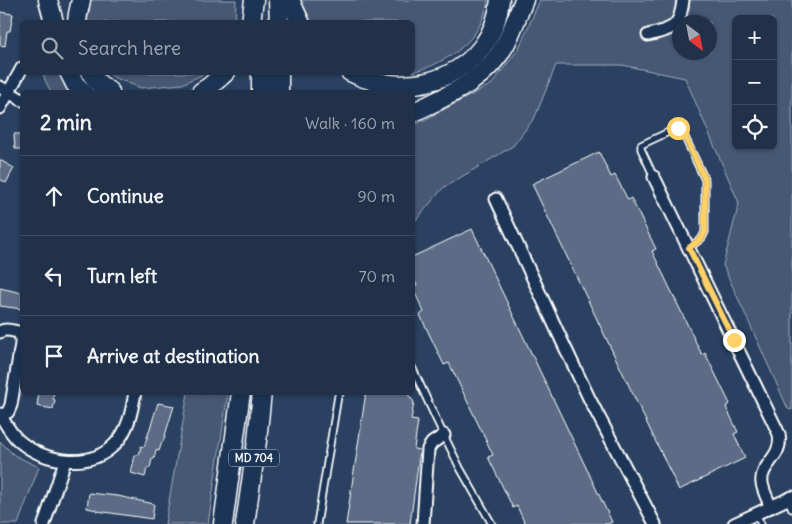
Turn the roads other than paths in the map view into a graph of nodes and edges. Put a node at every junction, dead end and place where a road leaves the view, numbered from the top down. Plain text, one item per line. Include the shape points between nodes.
1 (48, 0) edge
2 (81, 0) edge
3 (254, 0) edge
4 (260, 0) edge
5 (278, 0) edge
6 (290, 0) edge
7 (500, 0) edge
8 (524, 0) edge
9 (683, 0) edge
10 (53, 20) edge
11 (77, 20) edge
12 (251, 20) edge
13 (260, 20) edge
14 (279, 20) edge
15 (299, 20) edge
16 (648, 35) dead end
17 (20, 70) edge
18 (70, 75) edge
19 (92, 75) edge
20 (223, 75) edge
21 (261, 75) edge
22 (279, 75) edge
23 (356, 75) edge
24 (5, 89) edge
25 (81, 90) edge
26 (107, 90) edge
27 (204, 90) edge
28 (261, 90) edge
29 (279, 90) edge
30 (20, 99) edge
31 (0, 108) edge
32 (415, 112) edge
33 (654, 177) joint
34 (496, 199) dead end
35 (689, 248) junction
36 (0, 332) edge
37 (20, 335) edge
38 (20, 350) edge
39 (415, 373) edge
40 (135, 395) edge
41 (240, 395) edge
42 (262, 395) edge
43 (339, 395) edge
44 (1, 415) edge
45 (444, 435) junction
46 (65, 461) junction
47 (791, 502) edge
48 (771, 507) junction
49 (758, 519) edge
50 (44, 524) edge
51 (223, 524) edge
52 (245, 524) edge
53 (318, 524) edge
54 (423, 524) edge
55 (492, 524) edge
56 (655, 524) edge
57 (734, 524) edge

1 - 10 main road
2 - 11 main road
3 - 12 main road
4 - 13 main road
5 - 14 main road
6 - 15 main road
7 - 23 main road via 498,16 486,42 473,58 449,75 408,85 373,81
8 - 32 main road via 506,43 486,69 461,89
9 - 16 street via 674,25 669,30
17 - 24 street
18 - 25 main road
19 - 26 main road
20 - 27 main road
21 - 28 main road
22 - 29 main road
24 - 30 street
24 - 31 street
33 - 35 street
33 - 35 lane via 641,145 678,128 682,130 705,180 705,232
34 - 56 street via 562,341
35 - 48 street via 780,434 780,444 766,466 762,482
36 - 37 street via 10,330
38 - 44 street via 11,405 8,412
39 - 45 lane
40 - 46 street via 128,424 114,445 88,459
41 - 51 main road, MD 704
42 - 52 main road, MD 704
43 - 53 lane
44 - 46 street via 12,434 25,446
45 - 54 street via 428,449
45 - 55 lane
46 - 50 street
47 - 48 street
48 - 49 street
49 - 57 street

